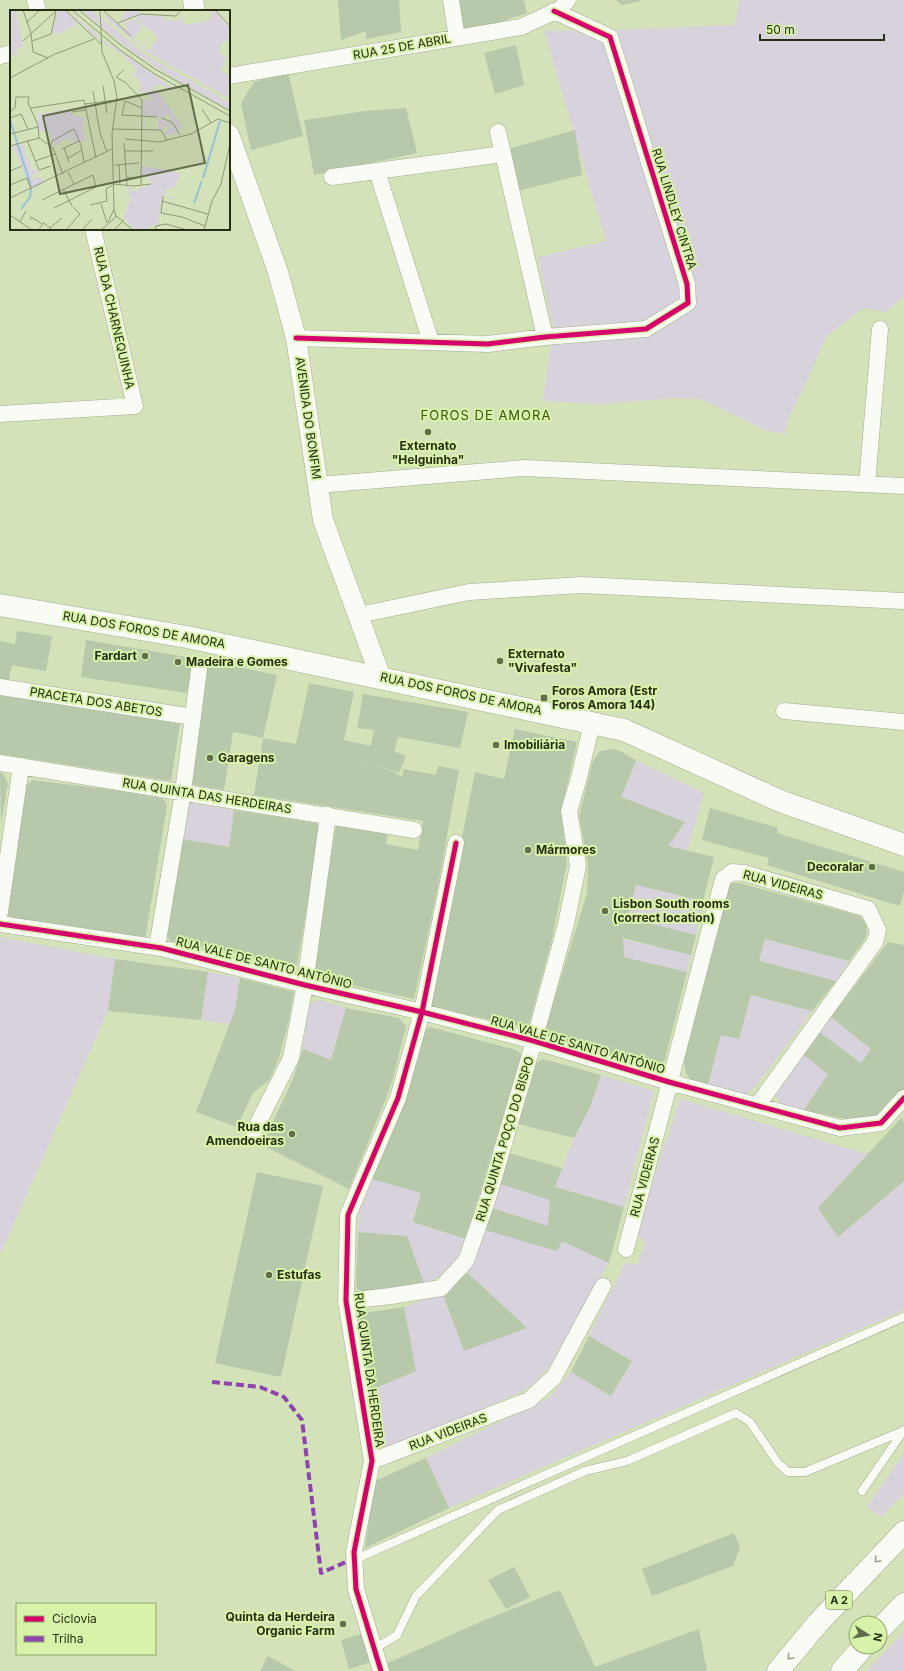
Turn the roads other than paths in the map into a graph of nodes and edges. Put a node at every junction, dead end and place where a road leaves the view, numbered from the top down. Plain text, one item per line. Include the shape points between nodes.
1 (35, 0) edge
2 (193, 0) edge
3 (452, 0) edge
4 (568, 0) edge
5 (38, 10) edge
6 (195, 10) edge
7 (554, 12) junction
8 (457, 38) junction
9 (10, 53) edge
10 (0, 56) edge
11 (230, 76) edge
12 (498, 132) dead end
13 (230, 140) edge
14 (503, 154) junction
15 (377, 171) junction
16 (332, 177) dead end
17 (93, 230) edge
18 (880, 329) dead end
19 (545, 337) junction
20 (296, 338) junction
21 (430, 342) junction
22 (0, 414) edge
23 (867, 484) junction
24 (318, 485) junction
25 (904, 486) edge
26 (904, 601) edge
27 (0, 605) edge
28 (359, 615) junction
29 (199, 670) dead end
30 (381, 678) junction
31 (0, 687) edge
32 (784, 711) dead end
33 (193, 717) junction
34 (904, 722) edge
35 (592, 723) junction
36 (0, 763) edge
37 (21, 766) junction
38 (182, 792) junction
39 (328, 815) junction
40 (414, 830) dead end
41 (456, 843) dead end
42 (904, 845) edge
43 (0, 912) edge
44 (0, 924) edge
45 (157, 947) junction
46 (305, 985) junction
47 (422, 1012) junction
48 (534, 1041) junction
49 (670, 1082) junction
50 (904, 1098) edge
51 (757, 1106) junction
52 (254, 1131) dead end
53 (626, 1250) road end
54 (603, 1286) road end
55 (346, 1301) junction
56 (904, 1317) edge
57 (904, 1430) edge
58 (372, 1461) junction
59 (862, 1492) dead end
60 (904, 1532) edge
61 (354, 1560) junction
62 (904, 1604) edge
63 (888, 1621) edge
64 (374, 1649) junction
65 (856, 1655) edge
66 (381, 1671) edge
67 (778, 1671) edge
68 (842, 1671) edge

1 - 5 street
2 - 6 street
3 - 8 street
4 - 7 street, RUA 25 DE ABRIL
7 - 8 street, RUA 25 DE ABRIL via 521,27
7 - 19 street, RUA LINDLEY CINTRA via 610,37 687,284 688,303 646,329
8 - 11 street, RUA 25 DE ABRIL
9 - 10 street
12 - 14 street
13 - 20 street, AVENIDA DO BONFIM via 278,272
14 - 15 street
14 - 19 street
15 - 16 street
15 - 21 street
17 - 22 street, RUA DA CHARNEQUINHA via 135,406
18 - 23 street
19 - 21 street via 488,344
20 - 21 street
20 - 24 street, AVENIDA DO BONFIM
23 - 24 street via 524,468
23 - 25 street
24 - 28 street, AVENIDA DO BONFIM via 323,520
26 - 28 street via 582,585 468,592
27 - 30 main road, RUA DOS FOROS DE AMORA via 187,637
28 - 30 street, AVENIDA DO BONFIM
29 - 33 street
30 - 35 main road, RUA DOS FOROS DE AMORA
31 - 33 street, PRACETA DOS ABETOS
32 - 34 street
33 - 38 street
35 - 42 main road, RUA DOS FOROS DE AMORA via 624,730 780,801
35 - 48 street, RUA QUINTA POÇO DO BISPO via 569,811 578,866 566,924
36 - 37 street, RUA QUINTA DAS HERDEIRAS
37 - 38 street, RUA QUINTA DAS HERDEIRAS
37 - 43 street
38 - 39 street, RUA QUINTA DAS HERDEIRAS
38 - 45 street
39 - 40 street, RUA QUINTA DAS HERDEIRAS
39 - 46 street
41 - 47 street, RUA QUINTA DA HERDEIRA
44 - 45 street, RUA VALE DE SANTO ANTÓNIO
45 - 46 street, RUA VALE DE SANTO ANTÓNIO
46 - 47 street, RUA VALE DE SANTO ANTÓNIO
46 - 52 street via 291,1058
47 - 48 street, RUA VALE DE SANTO ANTÓNIO
47 - 55 street, RUA QUINTA DA HERDEIRA via 398,1098 348,1215
48 - 49 street, RUA VALE DE SANTO ANTÓNIO
48 - 55 street, RUA QUINTA POÇO DO BISPO via 488,1198 466,1261 441,1288
49 - 51 street, RUA VALE DE SANTO ANTÓNIO
49 - 51 street, RUA VIDEIRAS via 722,879 732,872 744,874 868,909 878,930 875,942
49 - 53 street, RUA VIDEIRAS
50 - 51 street, RUA VALE DE SANTO ANTÓNIO via 881,1124 840,1128
54 - 58 street, RUA VIDEIRAS via 554,1377 529,1400
55 - 58 street, RUA QUINTA DA HERDEIRA
56 - 61 lane
57 - 59 lane
57 - 64 lane via 805,1472 788,1472 778,1463 750,1422 736,1413 627,1461 584,1471 498,1510 416,1596 397,1635
58 - 61 street, RUA QUINTA DA HERDEIRA
60 -> 67 main road, A 2 via 818,1623
61 - 64 street, RUA QUINTA DA HERDEIRA via 356,1589
62 - 63 main road
64 - 66 street, RUA QUINTA DA HERDEIRA
65 - 68 main road

